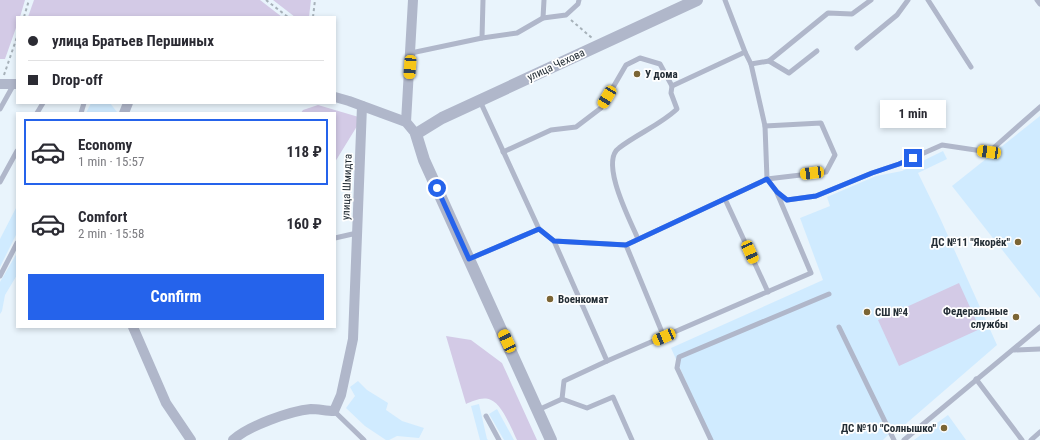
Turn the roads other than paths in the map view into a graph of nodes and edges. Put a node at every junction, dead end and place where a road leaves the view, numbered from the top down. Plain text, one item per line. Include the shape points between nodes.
1 (413, 0) edge
2 (483, 0) edge
3 (544, 0) edge
4 (579, 0) edge
5 (697, 0) edge
6 (725, 0) edge
7 (871, 0) edge
8 (908, 0) edge
9 (928, 0) edge
10 (1037, 0) edge
11 (1040, 4) edge
12 (543, 18) junction
13 (482, 38) junction
14 (857, 48) dead end
15 (817, 51) dead end
16 (745, 52) junction
17 (411, 53) junction
18 (770, 62) junction
19 (751, 64) junction
20 (971, 67) dead end
21 (1, 84) edge
22 (15, 84) edge
23 (672, 86) junction
24 (336, 97) edge
25 (480, 101) junction
26 (362, 106) junction
27 (1040, 107) edge
28 (0, 109) edge
29 (406, 122) junction
30 (765, 126) junction
31 (416, 134) junction
32 (503, 152) junction
33 (16, 153) edge
34 (767, 179) junction
35 (0, 182) edge
36 (777, 192) junction
37 (725, 199) junction
38 (539, 229) junction
39 (357, 233) junction
40 (336, 238) edge
41 (638, 239) junction
42 (554, 241) junction
43 (16, 245) edge
44 (626, 245) junction
45 (469, 259) junction
46 (0, 276) edge
47 (768, 292) junction
48 (829, 294) dead end
49 (839, 327) dead end
50 (1040, 327) edge
51 (133, 328) edge
52 (664, 337) junction
53 (1040, 349) edge
54 (1014, 350) junction
55 (607, 361) junction
56 (976, 380) junction
57 (562, 399) junction
58 (538, 410) junction
59 (334, 411) junction
60 (486, 416) dead end
61 (1040, 432) edge
62 (190, 440) edge
63 (233, 440) edge
64 (364, 440) edge
65 (499, 440) edge
66 (551, 440) edge
67 (632, 440) edge
68 (711, 440) edge
69 (894, 440) edge
70 (904, 440) edge
71 (1022, 440) edge
72 (1031, 440) edge

1 - 17 street
2 - 13 lane
3 - 12 lane
4 - 12 lane via 566,15
5 - 25 street, улица Чехова
6 - 16 lane
7 - 18 lane via 852,14 828,13
8 - 14 lane via 898,15
9 - 20 lane
10 - 11 lane
12 - 13 lane via 517,33
13 - 17 lane
15 - 18 lane via 789,73
16 - 19 lane
16 - 23 lane
17 - 29 street
18 - 19 lane
19 - 30 lane
21 - 22 street
22 - 28 lane
23 - 32 lane via 660,64 640,58 626,65 601,108 576,127 551,130
23 - 41 lane via 671,93 677,109 668,118 617,149 612,159 614,179
24 - 26 street
25 - 31 street, улица Чехова via 442,118
25 - 32 lane
26 - 29 street
26 - 39 street, улица Шмидта
27 - 36 lane via 989,152 942,145 816,196 787,200
29 - 31 street
30 - 34 lane
30 - 34 lane via 821,123 835,155 826,172
31 - 45 street via 424,160
32 - 38 lane
33 - 35 lane
34 - 36 lane
34 - 37 lane
36 - 47 lane via 811,274
37 - 41 lane
37 - 47 lane
38 - 42 lane
38 - 45 lane
39 - 40 lane
39 - 59 street, улица Шмидта via 352,339 341,395
41 - 44 lane
42 - 44 lane
42 - 55 lane
43 - 46 lane
44 - 52 lane
45 - 58 street
47 - 52 lane
48 - 68 lane via 679,357 677,368
49 - 69 lane
50 - 54 lane
51 - 62 street via 166,403
52 - 55 lane
53 - 54 lane
54 - 56 lane
55 - 57 lane via 564,381
56 - 70 lane
56 - 71 lane
57 - 58 lane
57 - 67 lane via 587,408 613,397
58 - 66 street
59 - 63 street via 313,409 296,412 248,429
59 - 64 lane
60 - 65 lane
61 - 72 lane

